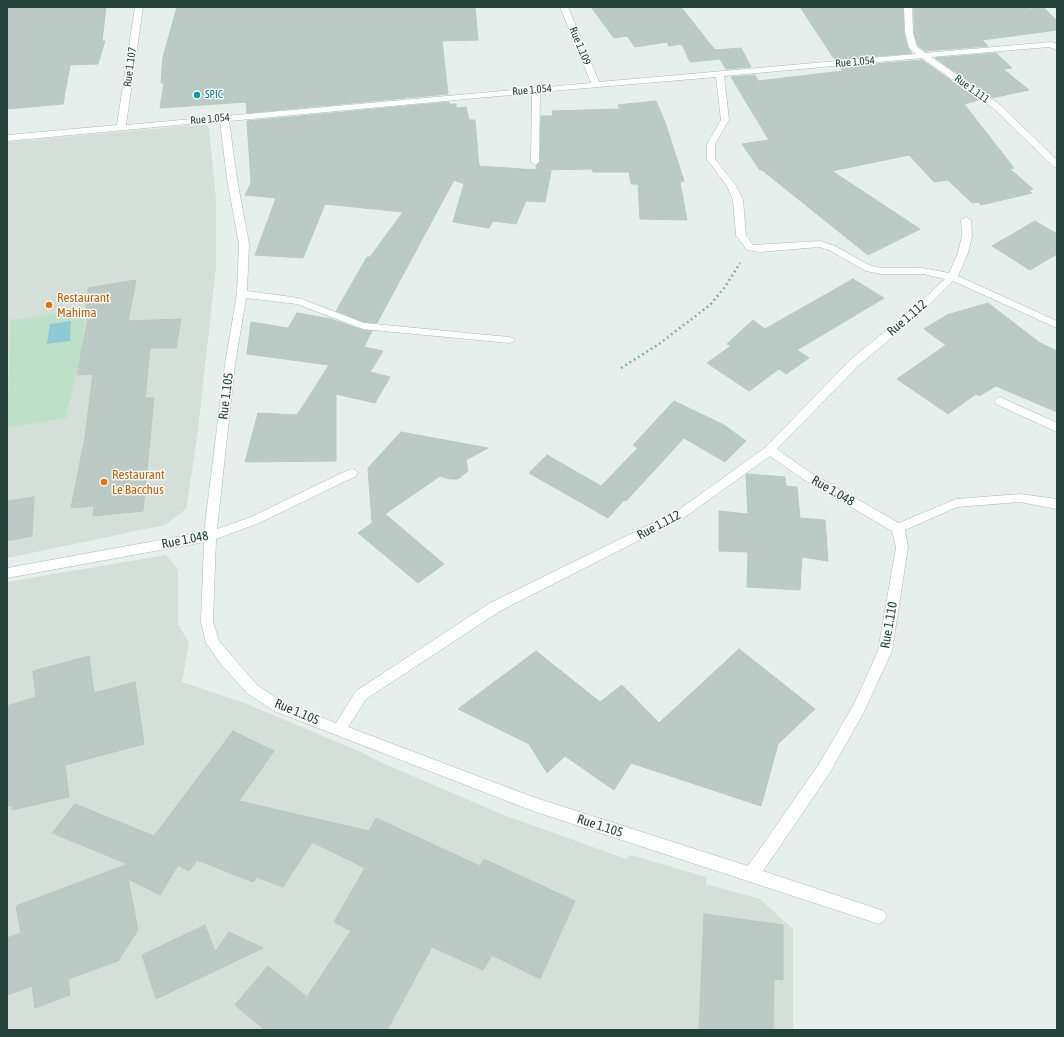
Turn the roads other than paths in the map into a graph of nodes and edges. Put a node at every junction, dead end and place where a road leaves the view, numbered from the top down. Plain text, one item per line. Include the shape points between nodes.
1 (138, 7) edge
2 (564, 7) edge
3 (908, 7) edge
4 (1057, 48) edge
5 (925, 55) junction
6 (720, 74) junction
7 (596, 85) junction
8 (536, 90) junction
9 (224, 118) junction
10 (122, 128) junction
11 (7, 138) edge
12 (535, 162) dead end
13 (1057, 165) edge
14 (966, 220) dead end
15 (952, 277) junction
16 (242, 294) junction
17 (1057, 325) edge
18 (509, 340) dead end
19 (1000, 401) dead end
20 (1057, 428) edge
21 (770, 450) junction
22 (352, 472) dead end
23 (1057, 504) edge
24 (898, 528) junction
25 (210, 536) junction
26 (7, 572) edge
27 (339, 730) junction
28 (751, 875) junction
29 (879, 916) dead end

1 - 10 street, Rue 1.107
2 - 7 street, Rue 1.109
3 - 5 street, Rue 1.111 via 909,33 913,48
4 - 5 street, Rue 1.054 via 1051,44
5 - 6 street, Rue 1.054
5 - 13 street, Rue 1.111 via 996,106
6 - 7 street, Rue 1.054
6 - 15 street via 725,120 711,144 711,159 738,200 741,236 750,248 760,250 820,244 832,248 866,268 881,271 923,271
7 - 8 street, Rue 1.054
8 - 9 street, Rue 1.054
8 - 12 street
9 - 10 street, Rue 1.054
9 - 16 street, Rue 1.105 via 244,244
10 - 11 street, Rue 1.054
14 - 15 street, Rue 1.112 via 967,236 963,254
15 - 17 street
15 - 21 street, Rue 1.112 via 854,363
16 - 18 street via 299,300 363,326
16 - 25 street, Rue 1.105 via 230,364
19 - 20 street
21 - 24 street, Rue 1.048 via 807,476
21 - 27 street, Rue 1.112 via 681,514 496,607 361,695
22 - 25 street, Rue 1.048 via 256,520
23 - 24 street via 1020,498 956,503
24 - 28 street, Rue 1.110 via 902,546 885,651 859,708 824,770
25 - 26 street, Rue 1.048
25 - 27 street, Rue 1.105 via 207,622 213,643 252,689 279,707
27 - 28 street, Rue 1.105 via 533,804
28 - 29 street, Rue 1.105

